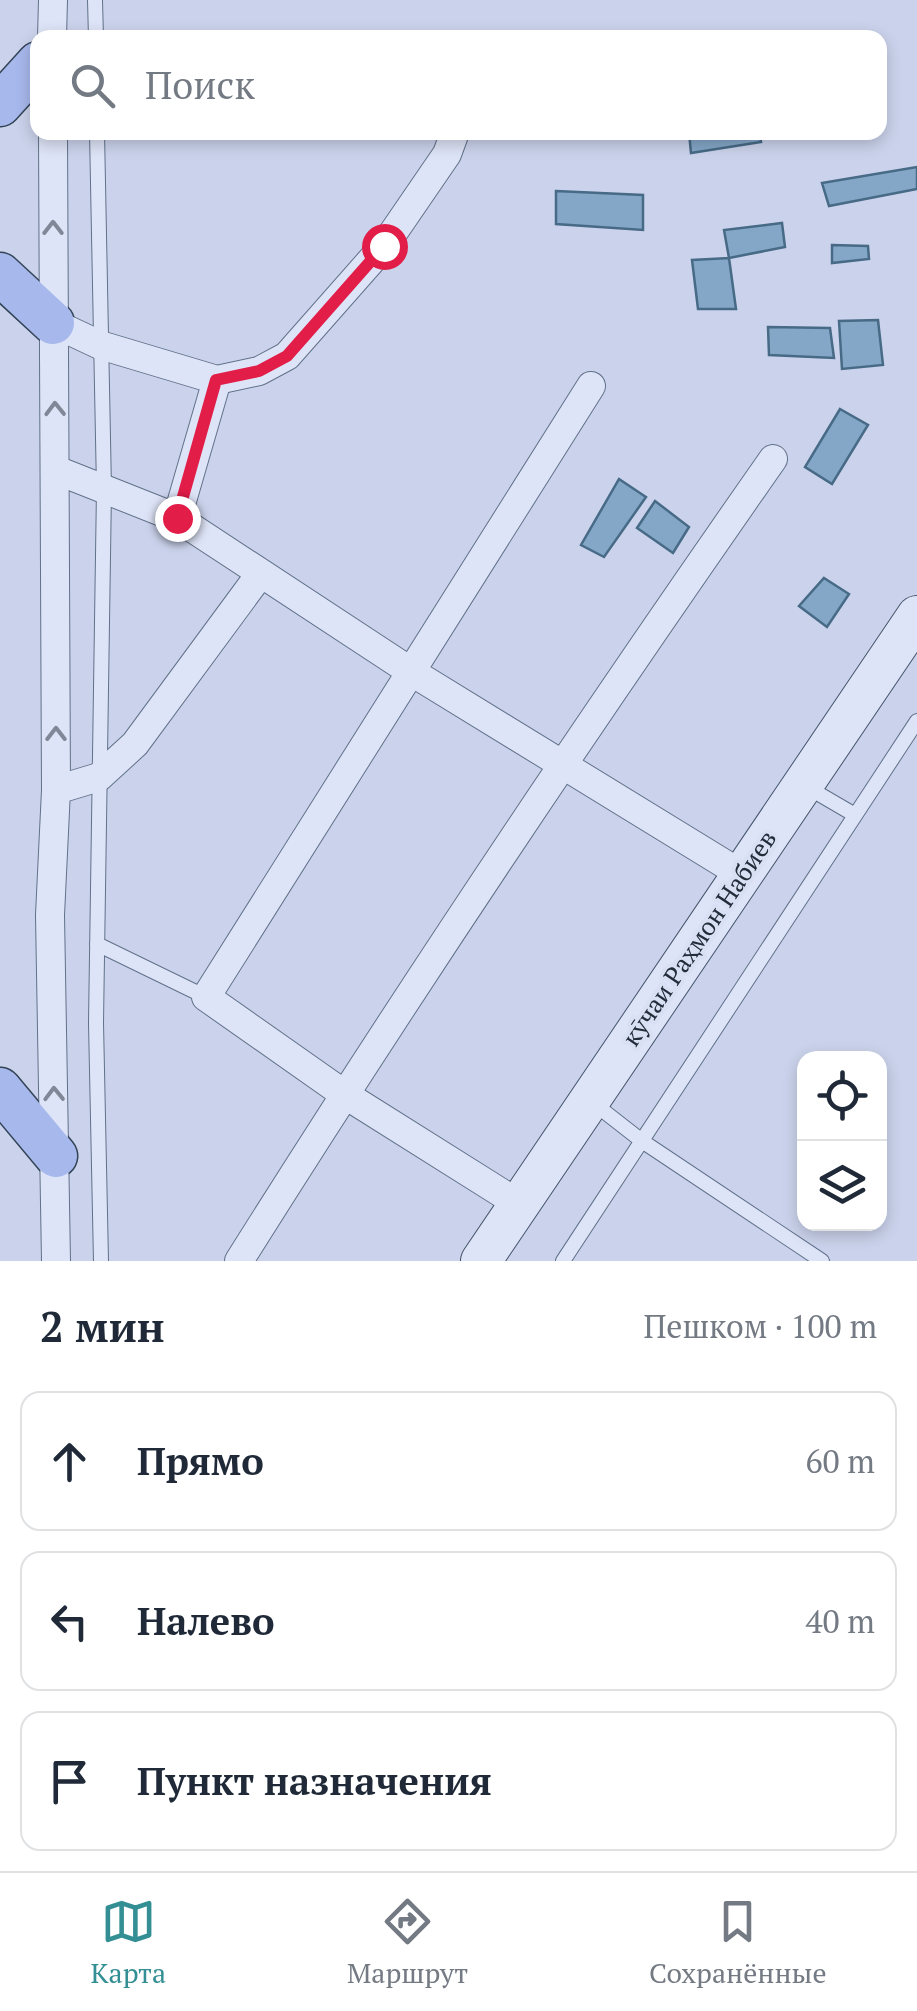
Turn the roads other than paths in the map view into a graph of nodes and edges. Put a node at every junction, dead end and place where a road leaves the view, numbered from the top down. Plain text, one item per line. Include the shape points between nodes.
1 (53, 0) edge
2 (96, 0) edge
3 (52, 30) edge
4 (96, 30) edge
5 (30, 72) edge
6 (0, 104) edge
7 (53, 140) edge
8 (97, 140) edge
9 (452, 140) edge
10 (0, 274) edge
11 (54, 323) junction
12 (100, 345) junction
13 (216, 380) junction
14 (591, 386) dead end
15 (773, 458) dead end
16 (56, 470) junction
17 (104, 489) junction
18 (177, 518) junction
19 (261, 572) junction
20 (917, 616) edge
21 (410, 671) junction
22 (917, 721) edge
23 (562, 766) junction
24 (99, 777) junction
25 (802, 784) junction
26 (56, 790) junction
27 (855, 816) junction
28 (742, 874) junction
29 (97, 944) junction
30 (206, 997) junction
31 (0, 1089) edge
32 (344, 1094) junction
33 (589, 1100) junction
34 (642, 1141) junction
35 (56, 1156) junction
36 (520, 1204) junction
37 (56, 1261) edge
38 (100, 1261) edge
39 (238, 1261) edge
40 (481, 1261) edge
41 (564, 1261) edge
42 (822, 1261) edge

1 - 3 street
2 - 4 lane
5 - 6 main road
11 -> 7 street
8 - 12 lane
9 - 13 street via 384,246 315,328 287,356 259,371
10 - 11 main road
11 - 12 street
16 -> 11 street
12 - 13 street
12 - 17 lane
13 - 18 street
14 - 21 street
15 - 23 street
16 - 17 street
26 -> 16 street
17 - 18 street
17 - 24 lane
18 - 19 street
19 - 21 street
19 - 24 street via 135,744
20 - 25 main road, кӯчаи Раҳмон Набиев
21 - 23 street
21 - 30 street
22 - 27 lane
23 - 28 street
23 - 32 street
24 - 26 street
24 - 29 lane
25 - 27 lane
25 - 28 main road, кӯчаи Раҳмон Набиев
35 -> 26 street via 50,914
27 - 34 lane
28 - 33 main road, кӯчаи Раҳмон Набиев
29 - 30 lane
29 - 38 lane
30 - 32 street
31 - 35 main road
32 - 36 street
32 - 39 street
33 - 34 lane
33 - 36 main road, кӯчаи Раҳмон Набиев
34 - 41 lane
34 - 42 lane
35 - 37 street
36 - 40 main road, кӯчаи Раҳмон Набиев

